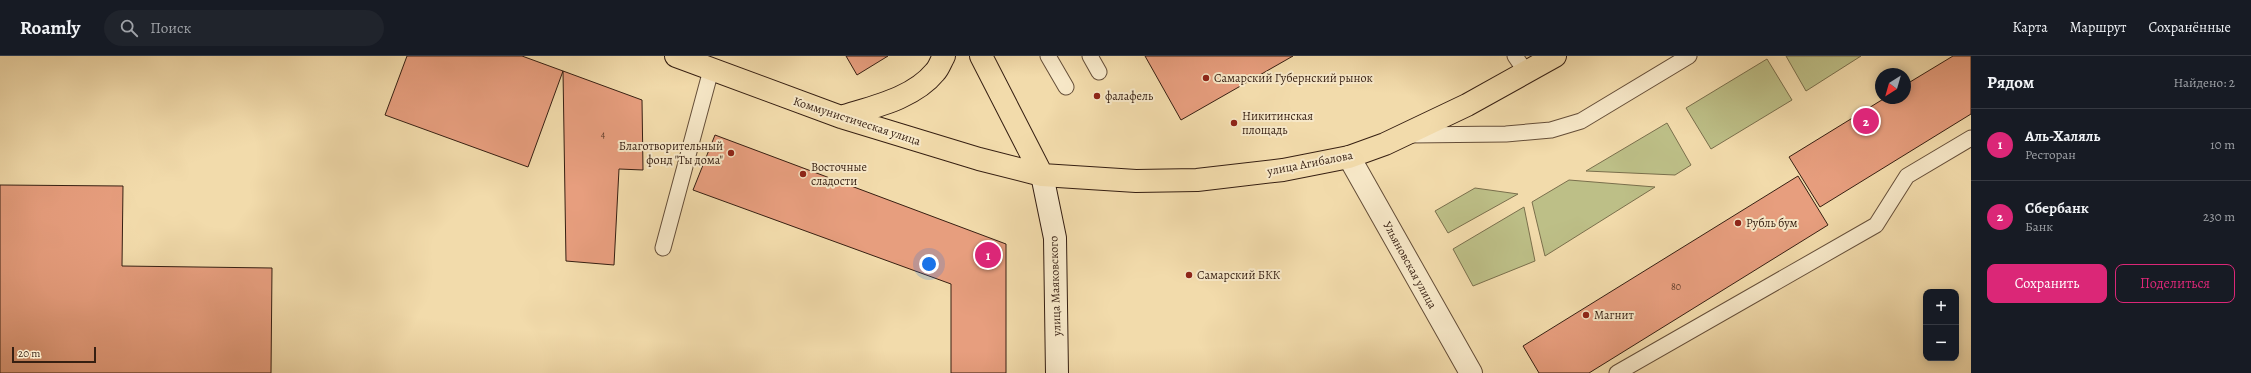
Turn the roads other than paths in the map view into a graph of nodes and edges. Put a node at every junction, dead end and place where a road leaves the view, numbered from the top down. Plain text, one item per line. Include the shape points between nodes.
1 (676, 56) edge
2 (944, 56) edge
3 (981, 56) edge
4 (1048, 56) edge
5 (1090, 56) edge
6 (1555, 56) edge
7 (1689, 56) edge
8 (1521, 64) edge
9 (712, 70) junction
10 (1099, 72) dead end
11 (1066, 87) dead end
12 (841, 117) junction
13 (1406, 135) junction
14 (1971, 138) edge
15 (1349, 157) junction
16 (1042, 175) junction
17 (663, 248) dead end
18 (1057, 373) edge
19 (1471, 373) edge
20 (1617, 373) edge

1 - 9 main road, Коммунистическая улица
2 - 12 main road via 935,72 919,87 892,100
3 - 16 main road
4 - 11 lane
5 - 10 lane
6 - 8 main road, улица Агибалова
7 - 13 lane via 1581,121 1551,130 1506,134
8 - 13 main road, улица Агибалова via 1468,105
9 - 12 main road, Коммунистическая улица
9 - 17 lane
12 - 16 main road, Коммунистическая улица via 979,159
13 - 15 main road, улица Агибалова
14 - 20 lane via 1907,176 1876,226
15 - 16 main road, улица Агибалова via 1283,170 1197,180 1136,181
15 - 19 street, Ульяновская улица
16 - 18 street, улица Маяковского via 1055,238

